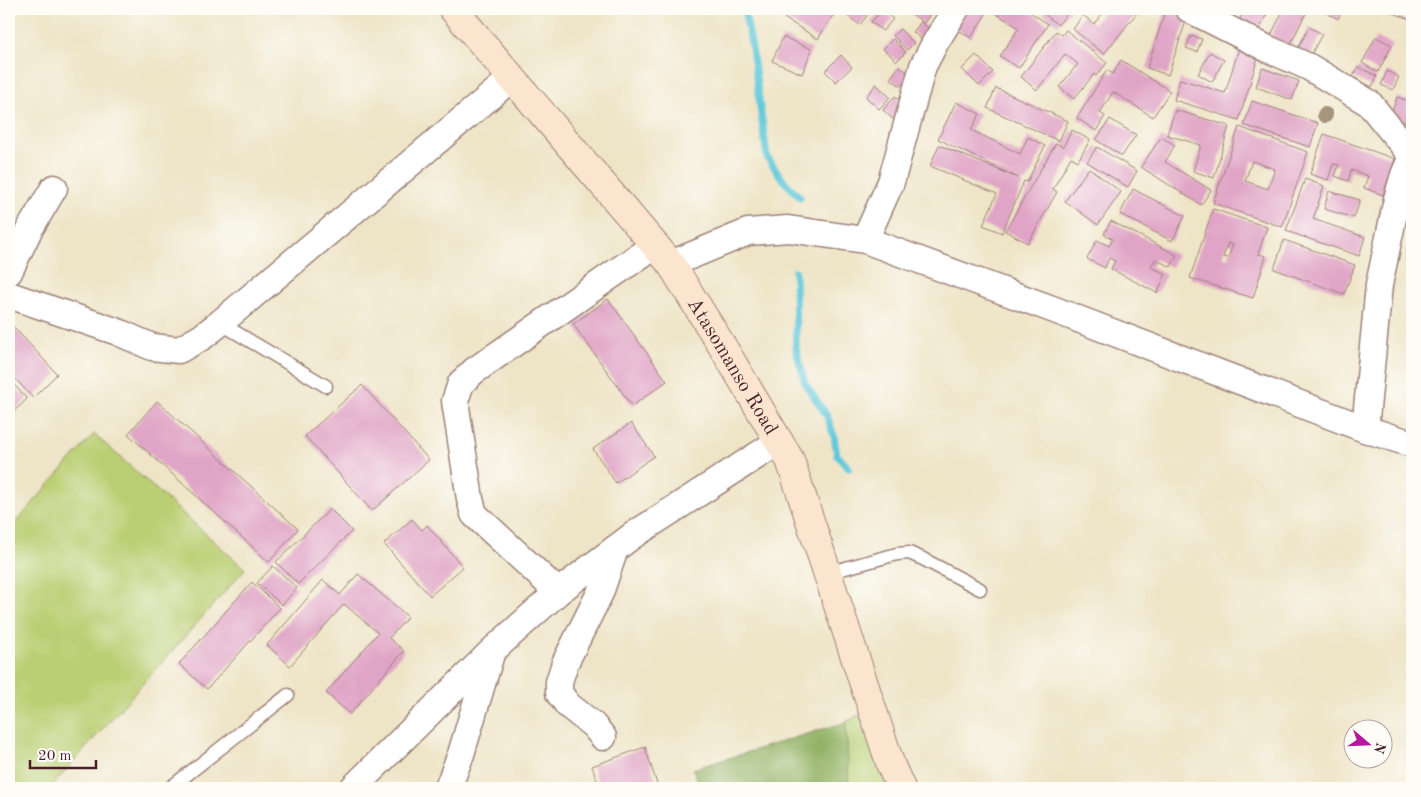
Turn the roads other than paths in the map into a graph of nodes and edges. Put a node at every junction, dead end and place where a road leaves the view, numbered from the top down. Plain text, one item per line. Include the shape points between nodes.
1 (453, 9) edge
2 (956, 9) edge
3 (1189, 9) edge
4 (512, 78) junction
5 (1412, 156) edge
6 (54, 188) dead end
7 (865, 240) junction
8 (663, 255) junction
9 (9, 272) edge
10 (9, 295) edge
11 (220, 324) junction
12 (326, 386) dead end
13 (1365, 429) junction
14 (778, 442) junction
15 (1412, 444) edge
16 (616, 549) junction
17 (827, 573) junction
18 (980, 589) dead end
19 (558, 592) junction
20 (492, 651) junction
21 (288, 695) dead end
22 (603, 737) dead end
23 (170, 788) edge
24 (353, 788) edge
25 (448, 788) edge
26 (900, 788) edge

1 - 4 street, Atasomanso Road
2 - 7 street via 923,66 891,182
3 - 5 street via 1309,67 1369,103
4 - 8 street, Atasomanso Road
4 - 11 street
5 - 13 street via 1397,199 1378,285
6 - 9 street
7 - 8 street via 788,229 748,232
7 - 13 street
8 - 14 street, Atasomanso Road via 724,349
8 - 19 street via 474,371 461,383 455,401 474,514
10 - 11 street via 152,347 179,350
11 - 12 lane
13 - 15 street
14 - 16 street
14 - 17 street, Atasomanso Road via 790,460
16 - 19 street
16 - 22 street via 559,682 559,693 568,705
17 - 18 lane via 909,553
17 - 26 street, Atasomanso Road
19 - 20 street
20 - 24 street
20 - 25 street
21 - 23 lane

